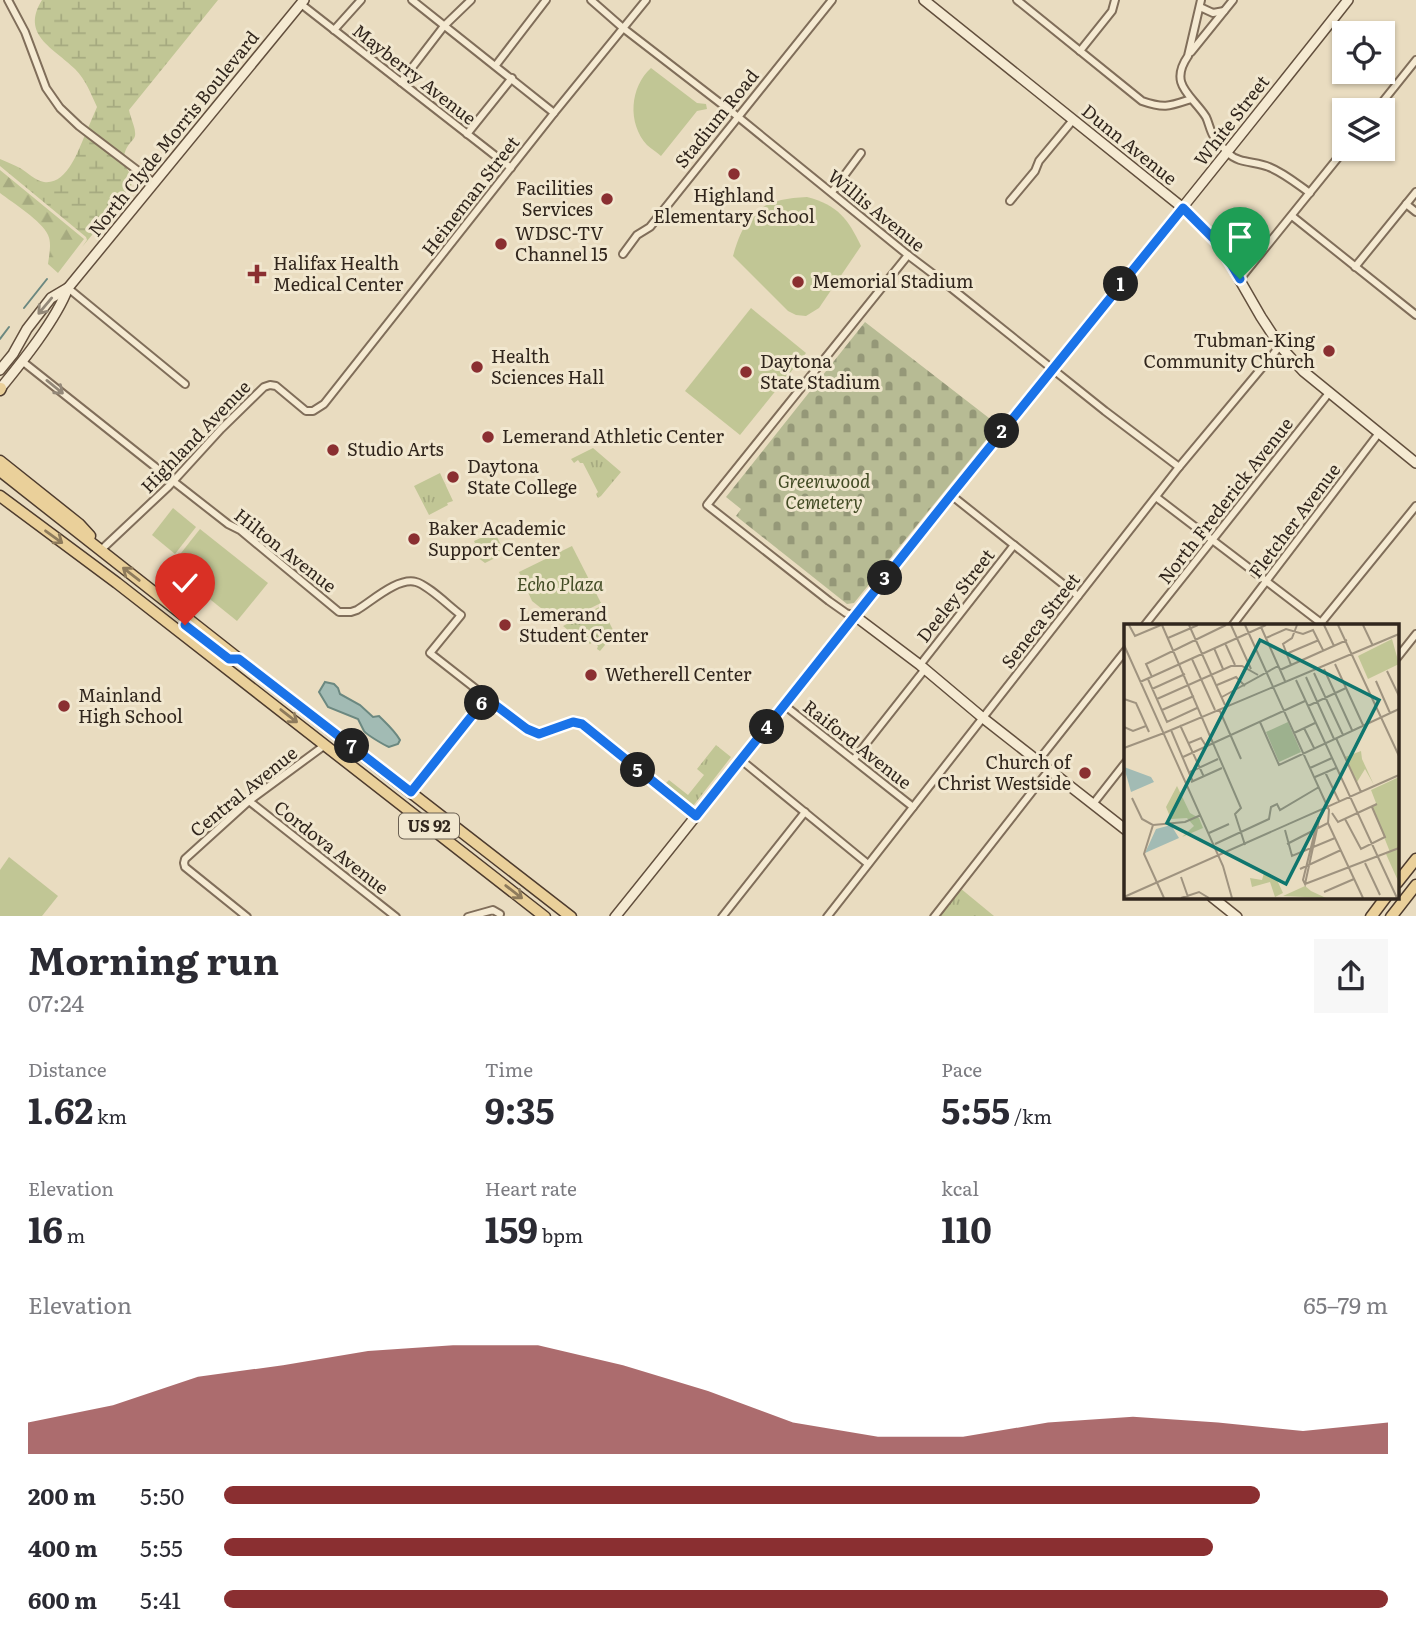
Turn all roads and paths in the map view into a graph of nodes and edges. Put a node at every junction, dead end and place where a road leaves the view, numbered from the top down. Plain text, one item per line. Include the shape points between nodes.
1 (8, 0) edge
2 (361, 0) edge
3 (412, 0) edge
4 (471, 0) edge
5 (547, 0) edge
6 (592, 0) edge
7 (646, 0) edge
8 (832, 0) edge
9 (924, 0) edge
10 (1017, 0) edge
11 (1115, 0) edge
12 (1233, 0) edge
13 (1348, 0) edge
14 (302, 2) edge
15 (1200, 4) edge
16 (1224, 11) junction
17 (444, 26) junction
18 (623, 28) junction
19 (334, 30) junction
20 (1080, 51) junction
21 (1188, 56) junction
22 (1416, 60) edge
23 (496, 65) junction
24 (512, 78) junction
25 (401, 82) junction
26 (1386, 98) edge
27 (1191, 99) junction
28 (554, 113) junction
29 (737, 116) junction
30 (1073, 120) junction
31 (467, 134) junction
32 (862, 152) dead end
33 (1228, 153) junction
34 (1335, 161) edge
35 (511, 168) junction
36 (154, 183) junction
37 (1416, 191) edge
38 (832, 192) junction
39 (1310, 193) junction
40 (1010, 201) dead end
41 (1406, 204) junction
42 (1183, 208) junction
43 (1416, 212) edge
44 (1292, 216) junction
45 (623, 254) dead end
46 (908, 255) junction
47 (1355, 267) junction
48 (1240, 279) junction
49 (68, 288) junction
50 (1416, 315) edge
51 (1280, 346) junction
52 (22, 361) junction
53 (1052, 368) junction
54 (0, 370) edge
55 (185, 384) dead end
56 (0, 389) edge
57 (1329, 393) junction
58 (318, 409) joint
59 (1379, 433) junction
60 (0, 461) edge
61 (1416, 463) edge
62 (1179, 467) junction
63 (0, 471) edge
64 (173, 481) junction
65 (951, 495) junction
66 (0, 496) edge
67 (1156, 497) junction
68 (1416, 506) edge
69 (1213, 539) junction
70 (1014, 545) junction
71 (101, 550) junction
72 (1267, 581) junction
73 (1078, 596) junction
74 (855, 616) junction
75 (1146, 624) edge
76 (1234, 624) edge
77 (1321, 624) edge
78 (1323, 624) edge
79 (172, 626) junction
80 (1416, 634) edge
81 (1124, 651) edge
82 (1398, 657) edge
83 (239, 659) junction
84 (922, 667) junction
85 (486, 698) junction
86 (784, 705) junction
87 (983, 718) junction
88 (325, 745) junction
89 (741, 760) junction
90 (854, 760) junction
91 (1038, 761) junction
92 (1124, 763) edge
93 (1049, 770) junction
94 (411, 792) junction
95 (249, 802) junction
96 (1093, 804) junction
97 (913, 807) junction
98 (805, 812) junction
99 (696, 816) junction
100 (422, 820) junction
101 (1124, 829) edge
102 (1415, 861) edge
103 (868, 864) junction
104 (504, 865) junction
105 (1398, 882) edge
106 (1416, 885) edge
107 (1215, 899) edge
108 (1384, 899) edge
109 (247, 916) edge
110 (396, 916) edge
111 (468, 916) edge
112 (499, 916) edge
113 (545, 916) edge
114 (571, 916) edge
115 (615, 916) edge
116 (722, 916) edge
117 (827, 916) edge
118 (934, 916) edge
119 (1237, 916) edge
120 (1371, 916) edge
121 (1391, 916) edge

1 - 36 street via 46,88 60,108
2 - 19 street
3 - 17 street
4 - 17 street
5 - 23 street
6 - 18 street, Willis Avenue
7 - 18 street, Heineman Street
8 - 29 street, Stadium Road
9 - 30 street, Dunn Avenue
10 - 20 street
11 - 20 street via 1112,11
12 - 16 street
13 - 33 street, White Street
14 - 19 street, Mayberry Avenue
14 - 36 street, North Clyde Morris Boulevard
15 - 16 street via 1213,13
15 - 21 street
16 - 21 street
17 - 23 street
17 - 25 street
18 - 28 street, Heineman Street
18 - 29 street, Willis Avenue
19 - 25 street, Mayberry Avenue
20 - 27 street via 1142,101 1168,107
21 - 27 street via 1181,79
22 - 26 street
23 - 24 street
24 - 28 street
24 - 31 street
25 - 31 street, Mayberry Avenue
27 - 33 street
28 - 35 street, Heineman Street
29 - 38 street, Willis Avenue
29 - 45 street, Stadium Road via 650,227 637,235
30 - 40 street
30 - 42 street, Dunn Avenue
31 - 35 street, Mayberry Avenue
32 - 38 street
33 - 39 street via 1277,171
33 - 42 street, White Street
34 - 39 street
35 - 58 street, Heineman Street
36 - 49 street, North Clyde Morris Boulevard
37 - 41 street
38 - 46 street, Willis Avenue
39 - 44 street
41 - 43 street
41 - 47 street
42 - 48 street, Dunn Avenue via 1219,244
42 - 53 street, White Street
44 - 47 street
44 - 48 street
46 - 53 street, Willis Avenue
46 - 74 street via 707,505 829,601
47 - 50 street
48 - 51 street, Dunn Avenue
49 - 52 street, North Clyde Morris Boulevard
49 -> 54 street, North Clyde Morris Boulevard via 51,298
49 - 55 street
51 - 57 street, Dunn Avenue
51 - 62 street, Seneca Street
52 - 56 street, North Clyde Morris Boulevard
52 -> 64 street
53 - 62 street, Willis Avenue
53 - 65 street, White Street
57 - 59 street, Dunn Avenue
57 - 69 street, North Frederick Avenue
58 - 64 street, Highland Avenue via 306,411 276,386 264,387
59 - 61 street, Dunn Avenue
59 - 72 street, Fletcher Avenue
60 - 71 main road via 79,524
62 - 67 street, Seneca Street
63 - 71 main road, US 92
64 - 71 street, Highland Avenue
64 - 85 street, Hilton Avenue via 340,612 357,610 399,583 425,586 461,615 430,653
65 - 70 street
65 - 74 street, White Street
66 -> 79 main road, US 92
67 - 69 street
67 - 73 street, Seneca Street
68 - 78 street
69 - 72 street
69 - 75 street, North Frederick Avenue
70 - 73 street
70 - 84 street, Deeley Street
83 -> 71 main road, US 92
72 - 76 street, Fletcher Avenue
72 - 77 street
73 - 87 street, Seneca Street
74 - 84 street
74 - 86 street, White Street
79 - 83 main road via 185,625 229,659
79 -> 88 main road, US 92
80 - 82 street
81 - 91 street
83 - 94 main road, US 92
84 - 87 street
84 - 90 street, Deeley Street
85 - 94 street
85 - 99 street, Hilton Avenue via 539,734 573,722 582,724
86 - 89 street, White Street
86 - 90 street, Raiford Avenue
87 - 91 street
87 - 97 street, Seneca Street
88 - 94 main road via 339,747 395,790
88 - 95 street, Central Avenue
88 - 100 main road, US 92
89 - 98 street
89 - 99 street, White Street
90 - 97 street, Raiford Avenue
91 - 93 street
92 - 96 street
93 - 96 street
93 - 118 street
94 - 104 main road, US 92
95 - 109 street, Central Avenue via 184,863
95 - 110 street, Cordova Avenue
96 - 101 street
97 - 103 street, Seneca Street
98 - 103 street
98 - 116 street
99 - 115 street, White Street
100 - 104 main road via 435,820 486,859
100 -> 113 main road, US 92
102 - 105 main road
103 - 117 street, Seneca Street
104 - 114 main road, US 92
106 - 121 main road
107 - 119 street
108 - 120 main road
111 - 112 street via 497,911

